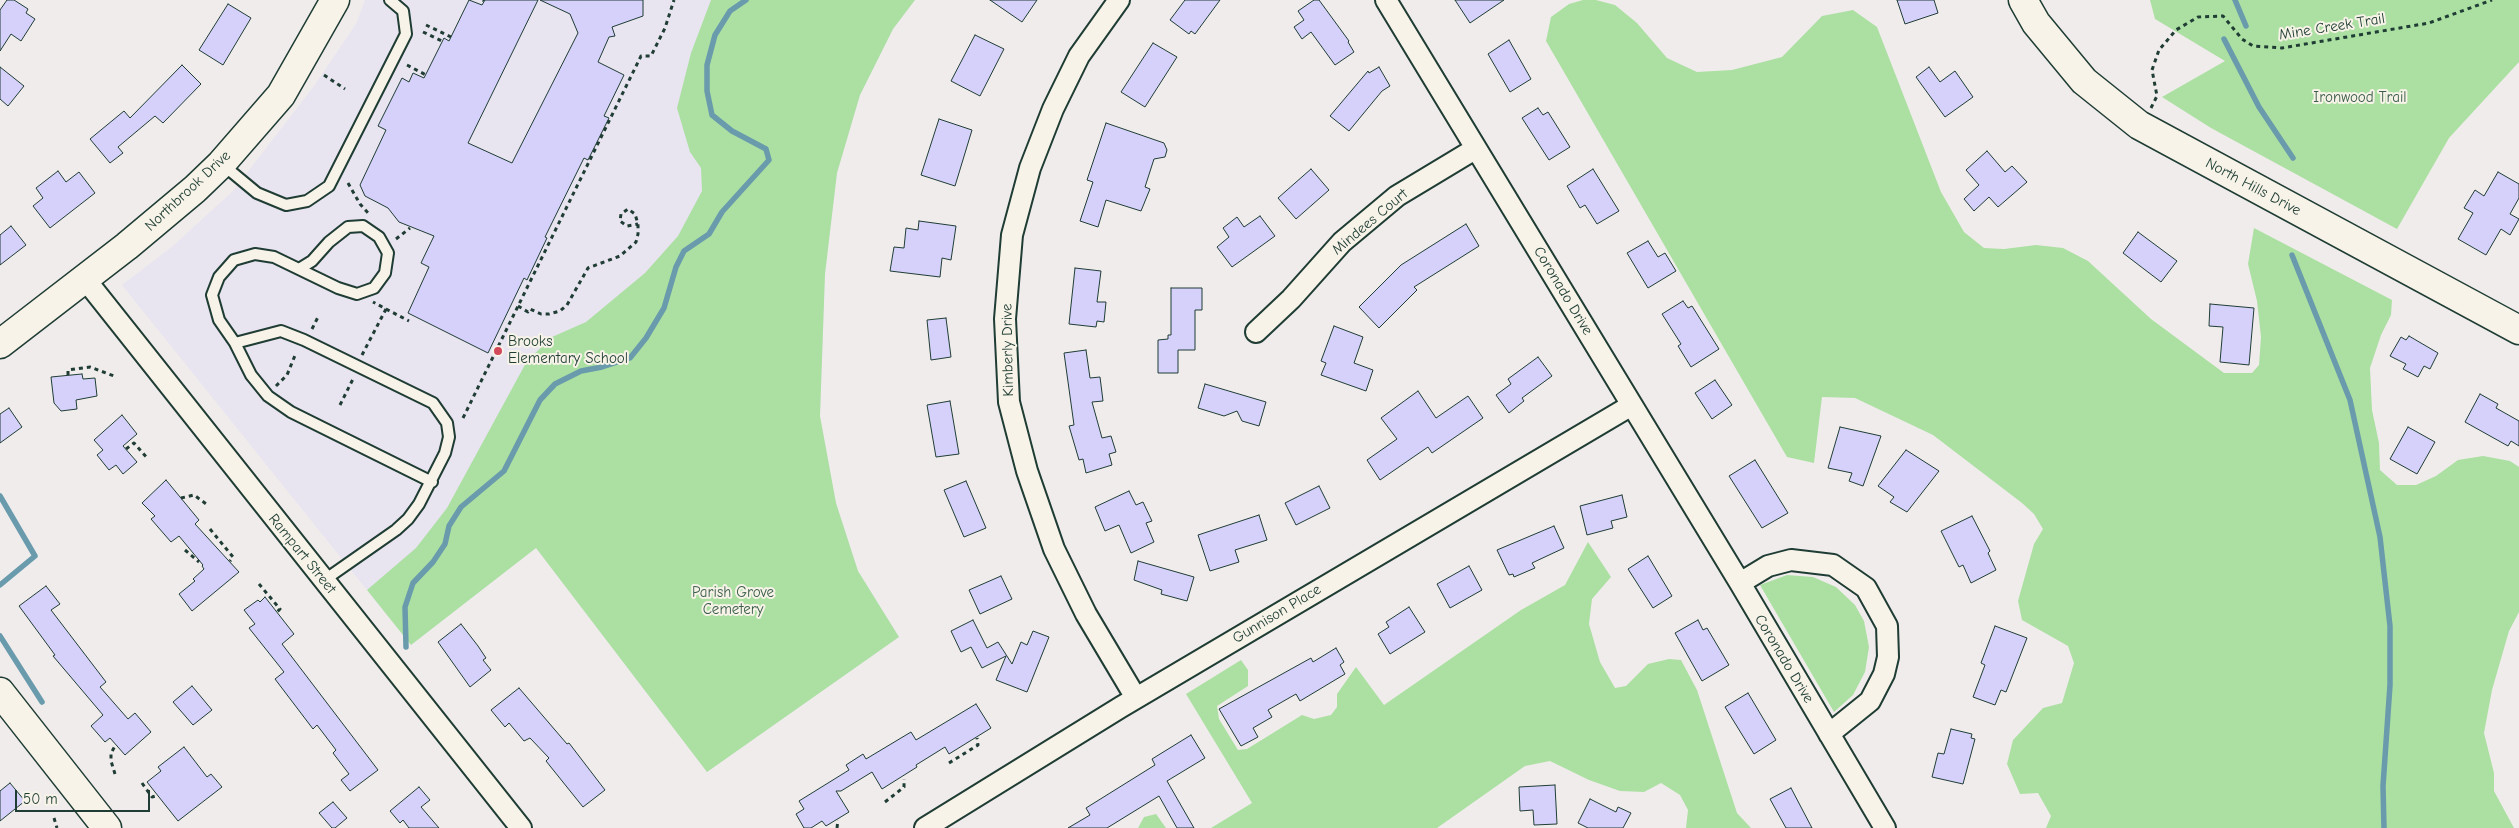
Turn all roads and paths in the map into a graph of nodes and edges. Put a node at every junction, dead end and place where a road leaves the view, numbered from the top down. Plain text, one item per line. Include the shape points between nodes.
1 (335, 0) edge
2 (390, 0) edge
3 (674, 0) edge
4 (1118, 0) edge
5 (1386, 0) edge
6 (2023, 0) edge
7 (2492, 0) edge
8 (426, 25) dead end
9 (423, 32) dead end
10 (451, 37) dead end
11 (442, 41) dead end
12 (407, 65) dead end
13 (426, 74) dead end
14 (324, 75) dead end
15 (345, 88) dead end
16 (2139, 125) junction
17 (1475, 149) junction
18 (221, 164) junction
19 (348, 183) dead end
20 (373, 219) dead end
21 (638, 224) junction
22 (410, 228) dead end
23 (396, 239) dead end
24 (299, 268) junction
25 (85, 279) junction
26 (372, 301) dead end
27 (518, 306) junction
28 (386, 309) junction
29 (319, 315) dead end
30 (409, 321) dead end
31 (2518, 327) edge
32 (312, 329) dead end
33 (1256, 332) dead end
34 (235, 343) junction
35 (0, 344) edge
36 (296, 353) dead end
37 (362, 354) dead end
38 (68, 375) dead end
39 (114, 376) dead end
40 (353, 379) dead end
41 (276, 387) dead end
42 (340, 405) dead end
43 (1632, 405) junction
44 (463, 418) dead end
45 (126, 449) dead end
46 (148, 459) dead end
47 (432, 482) junction
48 (182, 498) dead end
49 (208, 506) dead end
50 (210, 529) dead end
51 (185, 550) dead end
52 (230, 560) dead end
53 (199, 562) dead end
54 (323, 581) junction
55 (1740, 583) junction
56 (259, 584) dead end
57 (277, 612) dead end
58 (0, 692) edge
59 (1136, 698) junction
60 (1829, 734) junction
61 (978, 738) dead end
62 (115, 746) dead end
63 (949, 763) dead end
64 (115, 774) dead end
65 (904, 780) dead end
66 (142, 783) dead end
67 (156, 796) dead end
68 (885, 802) dead end
69 (54, 818) dead end
70 (838, 820) dead end
71 (57, 828) edge
72 (107, 828) edge
73 (522, 828) edge
74 (837, 828) edge
75 (925, 828) edge
76 (1885, 828) edge

1 - 18 street, Northbrook Drive via 281,95
2 - 18 lane via 403,11 406,34 329,186 307,201 286,205 257,193
3 - 27 path via 651,56 641,56
4 - 59 street, Kimberly Drive via 1079,56 1053,109 1030,168 1012,235 1005,319 1009,402 1027,471 1051,541 1086,614
5 - 17 street, Coronado Drive
6 - 16 street, North Hills Drive via 2036,23 2084,81
7 - 16 path, Mine Creek Trail via 2429,23 2282,48 2252,46 2223,16 2198,17 2176,30 2159,50 2152,70 2157,96
8 - 10 path
9 - 11 path
12 - 13 path
14 - 15 path
16 - 31 street, North Hills Drive
17 - 33 street, Mindees Court via 1397,196 1342,242
17 - 43 street, Coronado Drive
18 - 25 street, Northbrook Drive
19 - 20 path
21 - 21 path via 635,214 628,209 621,214 620,221 627,226
21 - 27 path via 636,242 629,250 588,268 567,305 560,311 540,314
22 - 23 path
24 - 24 lane via 357,294 374,288 385,273 388,253 379,237 371,231 362,226 348,227 312,261
24 - 34 lane via 255,254 234,260 219,277 212,295 219,320
25 - 35 street, Northbrook Drive
25 - 54 street, Rampart Street
26 - 28 path
27 - 44 path
28 - 30 path
28 - 37 path
29 - 32 path
34 - 47 lane via 251,375 268,396 291,412
34 - 47 lane via 281,331 433,403 447,422 449,437
36 - 41 path via 287,375
38 - 39 path via 68,370 90,367
40 - 42 path
43 - 55 street, Coronado Drive
43 - 59 street, Gunnison Place
45 - 46 path via 134,443
47 - 54 lane via 419,504 396,530
48 - 49 path via 194,495
50 - 52 path via 233,557
51 - 53 path
54 - 73 street, Rampart Street
55 - 60 street, Coronado Drive
55 - 60 street via 1768,566 1791,560 1833,565 1866,588 1886,626 1888,656 1884,674 1870,701
56 - 57 path via 280,610
58 - 72 street
59 - 75 street, Gunnison Place
60 - 76 street, Coronado Drive
61 - 63 path via 978,745
62 - 64 path via 111,753
65 - 68 path via 904,787
66 - 67 path via 152,797
69 - 71 path
70 - 74 path

